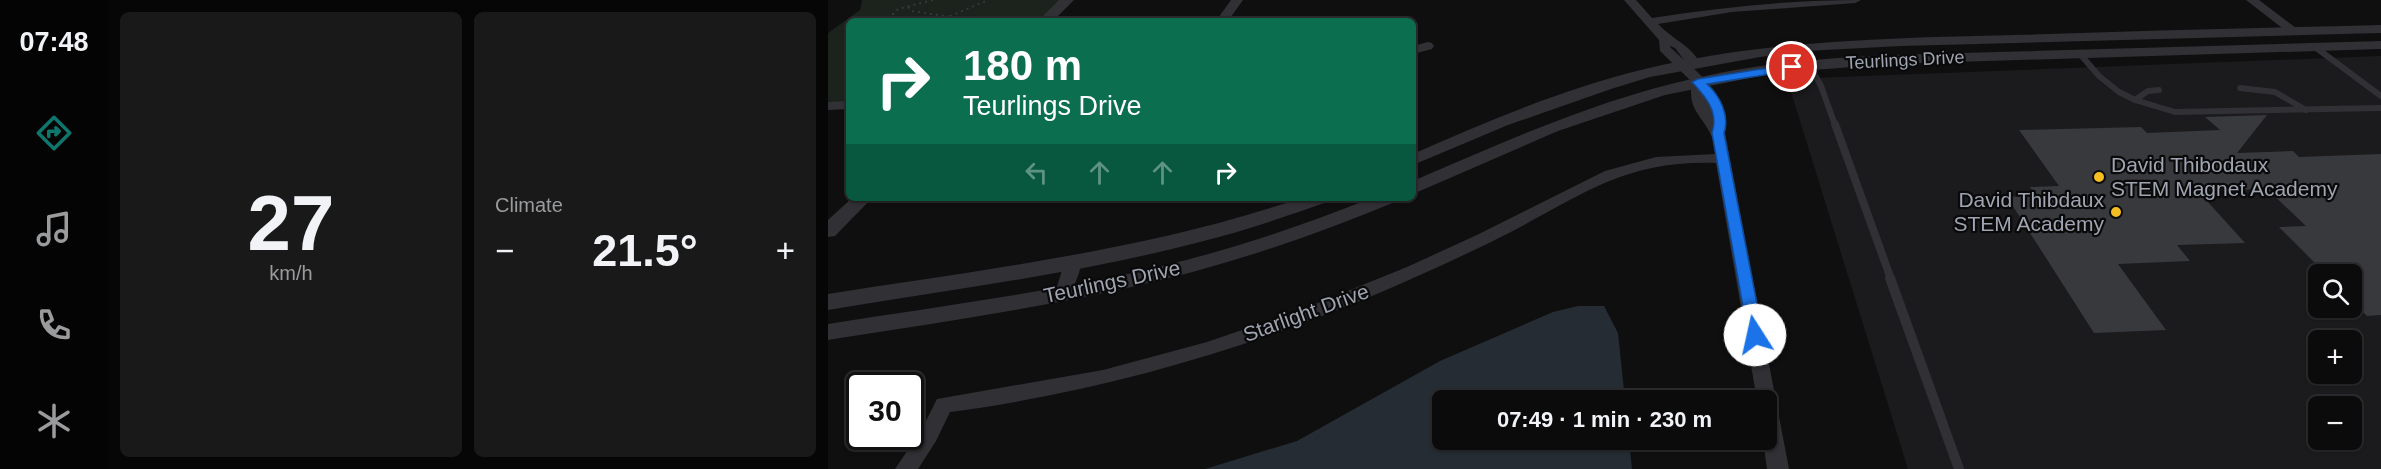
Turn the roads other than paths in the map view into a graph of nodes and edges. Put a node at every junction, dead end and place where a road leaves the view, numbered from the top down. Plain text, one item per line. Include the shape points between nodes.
1 (1067, 0) edge
2 (1237, 0) edge
3 (1630, 0) edge
4 (1855, 0) edge
5 (2252, 0) edge
6 (1048, 18) edge
7 (1224, 18) edge
8 (1649, 22) junction
9 (2381, 29) edge
10 (2294, 31) junction
11 (2065, 38) junction
12 (2381, 45) edge
13 (1428, 46) dead end
14 (2315, 47) junction
15 (1416, 49) edge
16 (2080, 54) junction
17 (1686, 66) junction
18 (1810, 66) junction
19 (1698, 82) junction
20 (2240, 87) dead end
21 (2159, 90) dead end
22 (2381, 96) edge
23 (2135, 100) junction
24 (846, 105) edge
25 (828, 106) edge
26 (2381, 108) edge
27 (2306, 110) junction
28 (1416, 159) edge
29 (1723, 159) junction
30 (1416, 187) edge
31 (860, 201) edge
32 (1311, 201) edge
33 (1380, 201) edge
34 (828, 231) edge
35 (1072, 264) junction
36 (1064, 293) junction
37 (828, 302) edge
38 (828, 332) edge
39 (1765, 390) edge
40 (1775, 450) edge
41 (906, 469) edge
42 (1778, 469) edge
43 (1959, 469) edge

1 - 6 street
2 - 7 street
3 - 8 street
4 - 8 street via 1732,9
5 - 10 street
8 - 17 street via 1665,39 1664,48
9 - 10 street, Teurlings Drive
10 - 11 street, Teurlings Drive
10 - 14 street
11 - 16 street
11 - 17 street, Teurlings Drive via 1806,47
12 - 14 street, Teurlings Drive
13 - 15 street
14 - 16 street, Teurlings Drive
14 - 22 lane
16 - 18 street, Teurlings Drive
16 - 23 lane via 2107,84
17 - 19 street
17 - 28 street, Teurlings Drive via 1648,73 1558,101
18 - 19 street, Teurlings Drive
18 - 43 lane via 1821,87
19 - 29 street via 1696,91 1708,124 1718,133
19 - 30 street, Teurlings Drive via 1622,102 1522,138
20 - 27 lane via 2286,95
21 - 23 lane via 2148,91
23 - 27 lane via 2192,113
24 - 25 street
26 - 27 lane
29 - 39 street
29 - 41 street, Starlight Drive via 1660,160 1629,168 1370,290 1299,319 1221,344 1046,390 944,405
31 - 34 street
32 - 35 street, Teurlings Drive via 1233,228
33 - 36 street, Teurlings Drive via 1240,251
35 - 36 street
35 - 37 street, Teurlings Drive
36 - 38 street, Teurlings Drive
40 - 42 street

